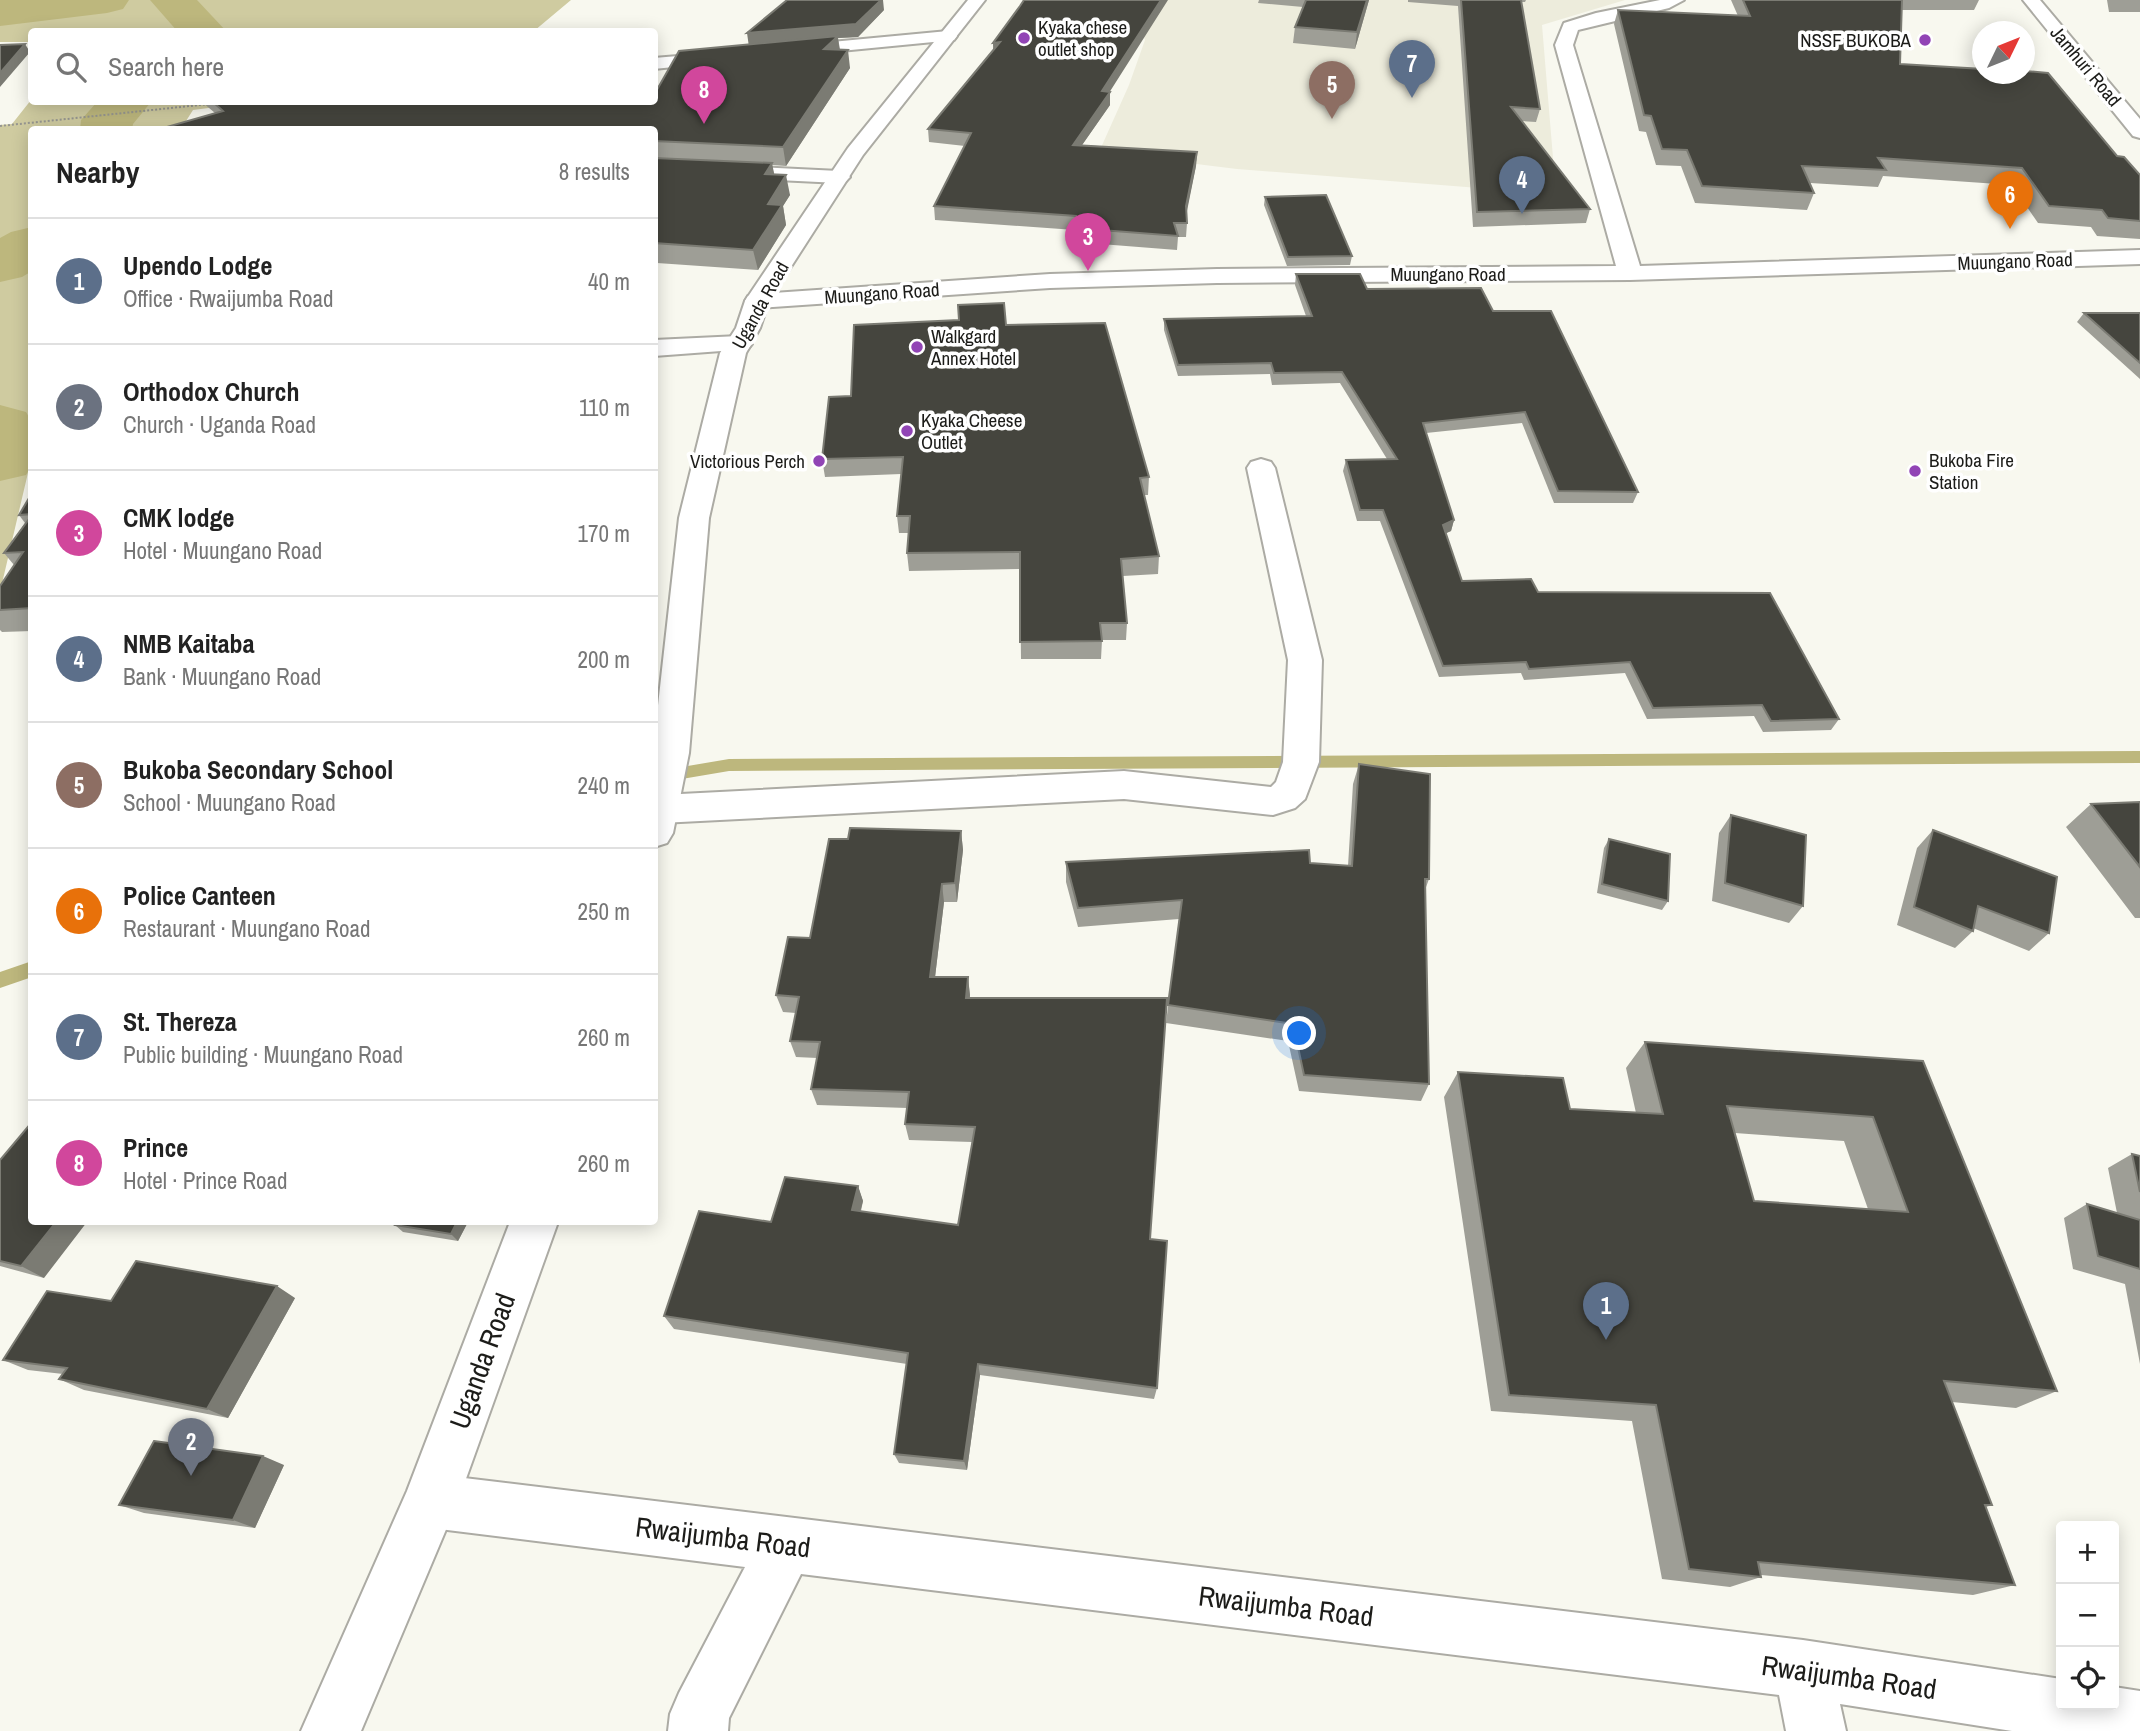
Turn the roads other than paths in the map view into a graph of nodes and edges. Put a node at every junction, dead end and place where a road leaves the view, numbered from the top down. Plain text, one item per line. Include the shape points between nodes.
1 (977, 0) edge
2 (1676, 0) edge
3 (2031, 0) edge
4 (948, 36) junction
5 (775, 53) edge
6 (748, 55) edge
7 (658, 64) edge
8 (2140, 132) edge
9 (658, 168) edge
10 (839, 177) junction
11 (2140, 257) edge
12 (1630, 273) junction
13 (757, 301) junction
14 (738, 344) junction
15 (658, 348) edge
16 (1261, 468) dead end
17 (658, 821) edge
18 (533, 1225) edge
19 (431, 1501) junction
20 (786, 1545) junction
21 (1803, 1669) junction
22 (2140, 1721) edge
23 (331, 1731) edge
24 (698, 1731) edge
25 (1816, 1731) edge

1 - 4 street, Uganda Road
2 - 12 street via 1590,18 1570,27 1564,45
3 - 8 street, Jamhuri Road
4 - 5 street
4 - 10 street, Uganda Road
6 - 7 street
9 - 10 street
10 - 13 street, Uganda Road
11 - 12 street, Muungano Road
12 - 13 street, Muungano Road via 1203,276 1050,281
13 - 14 street, Uganda Road
14 - 15 street
14 - 17 street, Uganda Road via 694,518 671,753
16 - 17 street via 1305,660 1301,762 1292,789 1282,798 1273,801 1124,785
18 - 19 street, Uganda Road
19 - 20 street, Rwaijumba Road
19 - 23 street, Uganda Road
20 - 21 street, Rwaijumba Road
20 - 24 street via 700,1714
21 - 22 street, Rwaijumba Road
21 - 25 street

